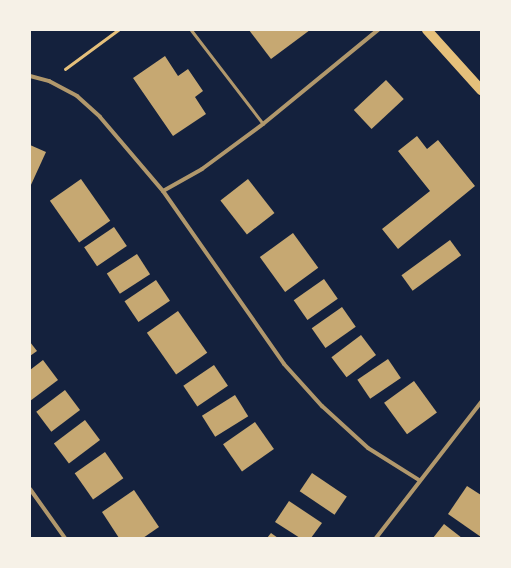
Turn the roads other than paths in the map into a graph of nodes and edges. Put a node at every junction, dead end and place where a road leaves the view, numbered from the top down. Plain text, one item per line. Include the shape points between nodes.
1 (191, 30) edge
2 (378, 30) edge
3 (427, 30) edge
4 (30, 76) edge
5 (481, 90) edge
6 (263, 124) junction
7 (163, 191) junction
8 (481, 402) edge
9 (419, 480) junction
10 (30, 489) edge
11 (65, 538) edge
12 (376, 538) edge

1 - 6 lane
2 - 6 street
3 - 5 main road
4 - 7 street via 50,81 77,96
6 - 7 street via 202,169
7 - 9 street via 284,364 322,406 368,448
8 - 9 street
9 - 12 street
10 - 11 street

